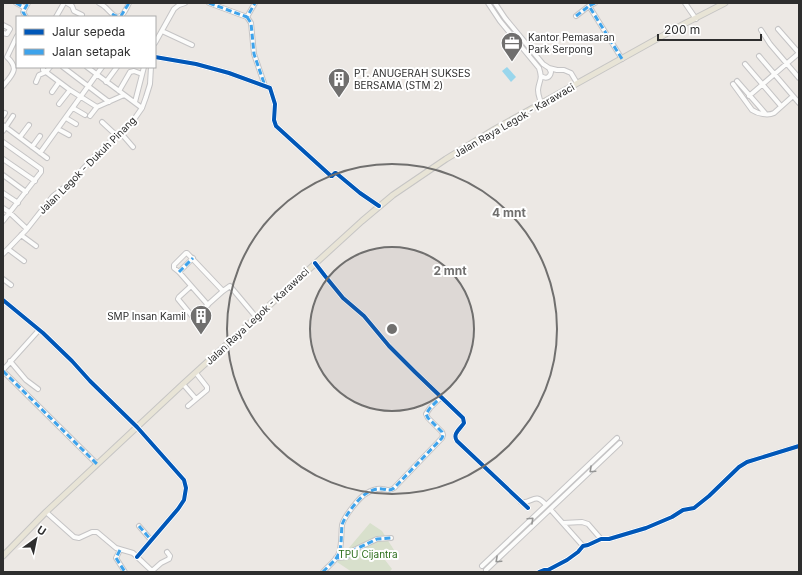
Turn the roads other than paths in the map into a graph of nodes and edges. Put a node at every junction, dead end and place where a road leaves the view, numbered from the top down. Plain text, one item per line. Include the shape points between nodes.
1 (16, 3) edge
2 (28, 3) edge
3 (65, 3) edge
4 (99, 3) edge
5 (129, 3) edge
6 (185, 3) edge
7 (209, 3) edge
8 (255, 3) edge
9 (488, 3) edge
10 (595, 3) edge
11 (685, 3) edge
12 (724, 3) edge
13 (496, 5) edge
14 (589, 6) junction
15 (25, 8) junction
16 (492, 10) junction
17 (500, 12) junction
18 (82, 15) dead end
19 (496, 15) junction
20 (25, 16) edge
21 (57, 16) edge
22 (114, 16) edge
23 (121, 16) edge
24 (576, 16) dead end
25 (247, 17) junction
26 (696, 18) junction
27 (3, 25) edge
28 (761, 30) dead end
29 (778, 30) dead end
30 (162, 31) junction
31 (3, 33) edge
32 (16, 38) edge
33 (156, 41) edge
34 (192, 45) dead end
35 (533, 52) junction
36 (799, 53) edge
37 (5, 56) edge
38 (529, 56) junction
39 (759, 56) dead end
40 (156, 57) edge
41 (622, 59) junction
42 (745, 64) dead end
43 (787, 64) junction
44 (43, 68) edge
45 (49, 68) edge
46 (64, 68) edge
47 (88, 68) edge
48 (101, 68) edge
49 (116, 68) edge
50 (144, 68) edge
51 (151, 68) edge
52 (549, 68) junction
53 (46, 72) junction
54 (142, 74) junction
55 (774, 74) junction
56 (96, 75) junction
57 (542, 76) junction
58 (799, 78) edge
59 (36, 82) dead end
60 (59, 82) junction
61 (106, 82) junction
62 (577, 83) junction
63 (763, 84) junction
64 (3, 86) edge
65 (88, 86) junction
66 (265, 86) junction
67 (70, 90) junction
68 (119, 91) junction
69 (52, 92) dead end
70 (124, 95) junction
71 (749, 96) junction
72 (793, 96) junction
73 (81, 97) junction
74 (108, 102) junction
75 (135, 102) junction
76 (541, 103) junction
77 (59, 104) dead end
78 (799, 104) edge
79 (781, 106) junction
80 (97, 107) junction
81 (73, 108) junction
82 (142, 108) junction
83 (765, 114) junction
84 (13, 116) dead end
85 (66, 118) junction
86 (102, 122) dead end
87 (76, 124) dead end
88 (29, 125) dead end
89 (5, 126) edge
90 (58, 129) junction
91 (3, 132) edge
92 (118, 134) junction
93 (40, 136) dead end
94 (69, 136) dead end
95 (20, 137) junction
96 (3, 142) edge
97 (32, 147) junction
98 (133, 147) dead end
99 (40, 153) junction
100 (47, 158) dead end
101 (3, 159) edge
102 (3, 175) edge
103 (34, 181) junction
104 (26, 192) junction
105 (3, 193) edge
106 (18, 203) junction
107 (380, 206) junction
108 (3, 208) edge
109 (9, 212) junction
110 (3, 221) edge
111 (27, 229) junction
112 (21, 235) junction
113 (36, 246) dead end
114 (8, 249) junction
115 (3, 254) edge
116 (193, 258) junction
117 (24, 261) dead end
118 (315, 263) junction
119 (179, 272) junction
120 (3, 278) edge
121 (12, 285) dead end
122 (191, 286) junction
123 (223, 291) junction
124 (3, 300) edge
125 (208, 304) junction
126 (256, 317) junction
127 (39, 330) junction
128 (10, 362) junction
129 (3, 371) edge
130 (196, 373) junction
131 (183, 384) junction
132 (38, 389) dead end
133 (441, 397) junction
134 (196, 399) junction
135 (188, 406) dead end
136 (137, 427) junction
137 (617, 438) dead end
138 (620, 443) dead end
139 (799, 446) edge
140 (97, 464) junction
141 (565, 488) junction
142 (569, 492) junction
143 (520, 502) junction
144 (546, 505) junction
145 (528, 508) dead end
146 (551, 510) junction
147 (46, 512) junction
148 (563, 523) junction
149 (139, 526) dead end
150 (517, 533) junction
151 (521, 537) junction
152 (391, 538) dead end
153 (600, 539) junction
154 (151, 540) junction
155 (584, 546) junction
156 (120, 550) junction
157 (167, 552) dead end
158 (3, 556) edge
159 (137, 557) junction
160 (336, 558) junction
161 (482, 566) dead end
162 (486, 570) dead end
163 (125, 572) edge
164 (153, 572) edge
165 (323, 572) edge
166 (539, 572) edge

1 - 15 street
2 - 15 street
3 - 18 street
3 - 21 street
4 - 22 street
5 - 23 street
6 - 30 street via 174,9
7 - 25 street
8 - 25 street
9 - 16 street
10 - 14 street
11 - 26 street
12 - 26 main road, Jalan Raya Legok - Karawaci
13 - 16 street
13 - 17 street
14 - 24 street
14 - 41 street
15 - 20 street via 23,12
16 - 19 street
17 - 19 street
17 - 35 street
19 - 38 street
25 - 66 street via 251,23 254,54
26 - 41 main road, Jalan Raya Legok - Karawaci
27 - 31 street via 10,29 7,34
28 - 43 street
29 - 36 street
30 - 33 street
30 - 34 street
32 - 37 street
35 - 38 street
35 - 52 street
36 - 43 street
37 - 64 street via 12,62 14,72
38 - 57 street
39 - 55 street
40 - 66 street via 196,64
41 - 62 main road, Jalan Raya Legok - Karawaci
42 - 63 street
43 - 55 street
43 - 58 street
44 - 53 street
45 - 53 street
46 - 65 street
47 - 56 street
48 - 56 street
49 - 61 street
50 - 54 street
51 - 82 street, Jalan Legok - Dukuh Pinang via 150,84
52 - 57 street via 550,76
52 - 62 street via 571,73
53 - 59 street via 39,75
53 - 60 street
54 - 68 street via 130,72
54 - 75 street
55 - 63 street
55 - 72 street
56 - 61 street
56 - 65 street
57 - 76 street via 538,89
60 - 67 street
60 - 69 street
61 - 68 street
62 - 76 main road, Jalan Raya Legok - Karawaci
63 - 71 street
63 - 79 street
65 - 73 street
65 - 74 street
66 - 107 street via 270,88 275,104 276,126 331,176 336,173
67 - 73 street
67 - 77 street
68 - 70 street
70 - 74 street
70 - 75 street
71 - 83 street
71 - 83 street via 735,83 752,110
72 - 78 street
72 - 79 street
73 - 80 street
73 - 81 street
74 - 80 street
75 - 82 street
76 - 107 main road, Jalan Raya Legok - Karawaci via 446,159
79 - 83 street via 770,114
80 - 81 street via 88,116
81 - 85 street
82 - 92 street, Jalan Legok - Dukuh Pinang
84 - 89 street
85 - 87 street
85 - 90 street
86 - 92 street
88 - 95 street
89 - 91 street
89 - 95 street
90 - 94 street
90 - 99 street
92 - 98 street
92 - 111 street, Jalan Legok - Dukuh Pinang via 71,182 53,196
93 - 97 street
95 - 97 street
96 - 103 street via 41,169
97 - 99 street
99 - 100 street
101 - 103 street
102 - 104 street
103 - 104 street
104 - 106 street
105 - 106 street
106 - 109 street
107 - 118 main road, Jalan Raya Legok - Karawaci
108 - 109 street
109 - 110 street
109 - 111 street
111 - 112 street, Jalan Legok - Dukuh Pinang
112 - 113 street
112 - 114 street, Jalan Legok - Dukuh Pinang
114 - 115 street, Jalan Legok - Dukuh Pinang
114 - 117 street
116 - 119 street
116 - 119 street via 187,253 174,264 174,268
116 - 123 street
118 - 126 main road, Jalan Raya Legok - Karawaci
118 - 133 street via 389,346
119 - 122 street
120 - 121 street
122 - 125 street
122 - 125 street via 178,299 192,316
123 - 125 street
123 - 126 street via 231,286
124 - 127 street
126 - 130 main road, Jalan Raya Legok - Karawaci
127 - 128 street
127 - 136 street
128 - 129 street
128 - 132 street
129 - 140 street
130 - 131 main road, Jalan Raya Legok - Karawaci
130 - 134 street via 208,388
131 - 134 street
131 - 136 main road, Jalan Raya Legok - Karawaci
133 - 143 street via 464,420 455,435 457,442
133 - 160 street via 426,414 442,432 442,438 394,488 389,491 379,489 367,492 362,497 343,522
134 - 135 street
136 - 140 main road, Jalan Raya Legok - Karawaci
136 - 154 street via 184,480 186,488 184,500 178,509
137 - 141 street
138 -> 142 street
139 - 153 street via 746,462 694,508 683,510 646,528 609,539
140 - 147 main road, Jalan Raya Legok - Karawaci
141 - 142 street
141 - 144 street
142 - 146 street
143 - 144 street via 535,498 541,499
143 - 145 street
150 -> 144 street
146 - 148 street
146 - 151 street
147 - 156 street via 74,537 79,538 95,531
147 - 158 main road, Jalan Raya Legok - Karawaci
148 - 153 street via 588,524
148 - 155 street
149 - 154 street
150 - 151 street
150 - 161 street
151 -> 162 street
152 - 160 street via 377,539 347,556
153 - 155 street
154 - 159 street
155 - 166 street via 568,560
156 - 159 street
156 - 163 street via 116,558
157 - 164 street via 170,556 168,559
159 - 164 street
160 - 165 street

